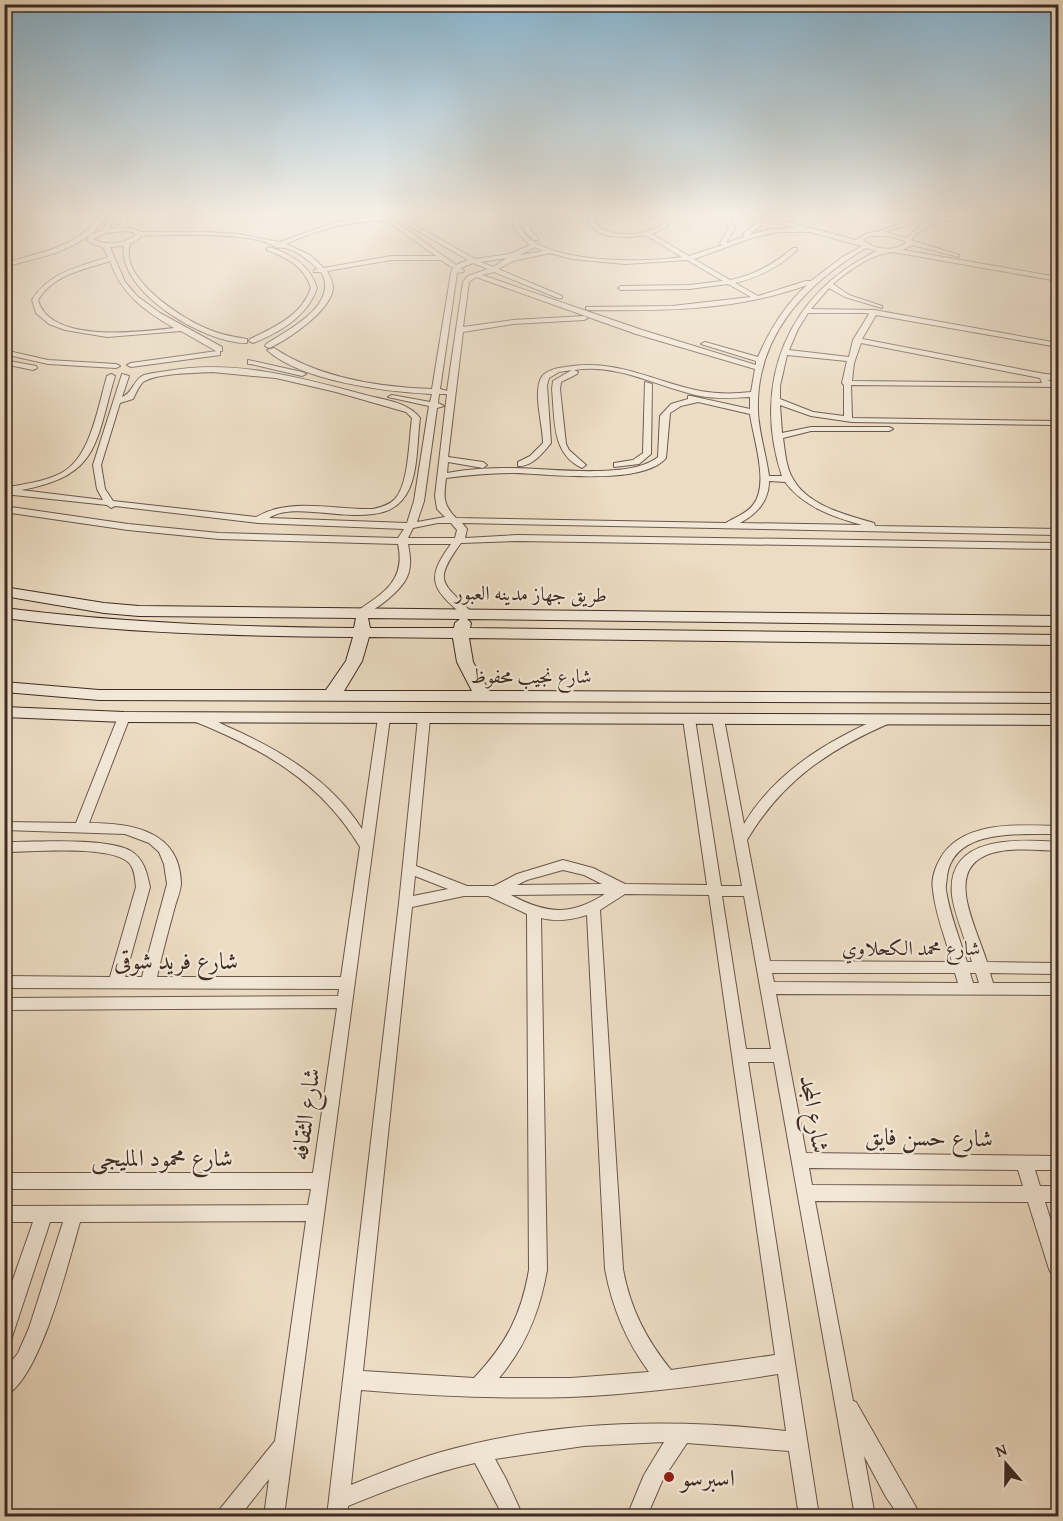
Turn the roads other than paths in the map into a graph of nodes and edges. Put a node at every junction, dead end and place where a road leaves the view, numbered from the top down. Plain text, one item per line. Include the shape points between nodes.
1 (50, 284) edge
2 (126, 284) edge
3 (142, 284) edge
4 (312, 284) edge
5 (329, 284) edge
6 (452, 284) edge
7 (466, 284) edge
8 (504, 284) edge
9 (526, 284) edge
10 (706, 284) edge
11 (732, 284) edge
12 (803, 284) edge
13 (810, 284) edge
14 (829, 285) joint
15 (621, 288) dead end
16 (150, 294) junction
17 (135, 297) junction
18 (757, 298) junction
19 (588, 308) junction
20 (805, 311) junction
21 (874, 312) junction
22 (596, 318) junction
23 (183, 329) junction
24 (460, 330) junction
25 (1059, 339) edge
26 (858, 340) junction
27 (248, 341) junction
28 (1059, 345) edge
29 (270, 348) junction
30 (4, 352) edge
31 (783, 352) junction
32 (219, 354) junction
33 (850, 359) junction
34 (4, 362) edge
35 (251, 362) junction
36 (760, 364) junction
37 (1059, 365) edge
38 (116, 366) junction
39 (134, 367) junction
40 (109, 375) junction
41 (125, 376) junction
42 (1053, 381) edge
43 (756, 382) junction
44 (846, 383) junction
45 (648, 384) junction
46 (776, 384) junction
47 (435, 392) junction
48 (451, 392) junction
49 (1059, 393) edge
50 (754, 394) junction
51 (697, 400) junction
52 (775, 400) junction
53 (117, 402) junction
54 (432, 405) junction
55 (448, 407) junction
56 (754, 412) junction
57 (848, 419) junction
58 (1059, 423) edge
59 (1059, 431) edge
60 (777, 437) junction
61 (445, 459) junction
62 (521, 464) junction
63 (582, 465) junction
64 (443, 476) junction
65 (764, 478) junction
66 (788, 479) junction
67 (4, 490) edge
68 (111, 505) junction
69 (4, 509) edge
70 (258, 520) junction
71 (456, 522) junction
72 (547, 523) junction
73 (346, 524) junction
74 (409, 526) junction
75 (724, 526) junction
76 (892, 529) junction
77 (969, 530) junction
78 (1059, 532) edge
79 (340, 538) junction
80 (545, 538) junction
81 (402, 540) junction
82 (458, 541) junction
83 (977, 545) junction
84 (1059, 546) edge
85 (4, 591) edge
86 (4, 613) edge
87 (361, 613) junction
88 (467, 613) junction
89 (1014, 621) junction
90 (1059, 621) edge
91 (362, 633) junction
92 (461, 633) junction
93 (1024, 640) junction
94 (1059, 640) edge
95 (4, 687) edge
96 (202, 695) junction
97 (331, 696) junction
98 (484, 696) junction
99 (913, 698) junction
100 (1059, 698) edge
101 (4, 712) edge
102 (124, 717) junction
103 (195, 717) junction
104 (384, 718) junction
105 (424, 718) junction
106 (689, 719) junction
107 (718, 719) junction
108 (886, 720) junction
109 (919, 720) junction
110 (1059, 720) edge
111 (4, 826) edge
112 (59, 827) junction
113 (81, 827) junction
114 (1059, 830) edge
115 (966, 840) junction
116 (740, 841) junction
117 (366, 846) junction
118 (1059, 846) edge
119 (4, 847) edge
120 (52, 847) junction
121 (979, 852) junction
122 (410, 869) junction
123 (623, 889) junction
124 (464, 891) junction
125 (714, 891) junction
126 (749, 891) junction
127 (493, 892) junction
128 (406, 903) junction
129 (593, 909) junction
130 (534, 912) junction
131 (764, 967) junction
132 (961, 968) junction
133 (981, 968) junction
134 (1059, 968) edge
135 (4, 982) edge
136 (116, 982) junction
137 (148, 982) junction
138 (348, 983) junction
139 (768, 988) junction
140 (967, 989) junction
141 (988, 989) junction
142 (1059, 989) edge
143 (345, 1002) junction
144 (4, 1004) edge
145 (740, 1055) junction
146 (780, 1056) junction
147 (799, 1160) junction
148 (1024, 1162) junction
149 (1058, 1164) edge
150 (4, 1181) edge
151 (320, 1181) junction
152 (805, 1193) junction
153 (1034, 1194) junction
154 (1059, 1194) edge
155 (316, 1213) junction
156 (4, 1214) edge
157 (44, 1214) junction
158 (74, 1214) junction
159 (1059, 1269) edge
160 (4, 1334) edge
161 (786, 1363) junction
162 (666, 1379) junction
163 (352, 1380) junction
164 (4, 1387) edge
165 (477, 1388) junction
166 (843, 1398) junction
167 (683, 1432) junction
168 (798, 1442) junction
169 (284, 1445) junction
170 (480, 1453) junction
171 (338, 1508) edge
172 (227, 1516) edge
173 (274, 1516) edge
174 (513, 1516) edge
175 (638, 1516) edge
176 (810, 1516) edge
177 (865, 1516) edge
178 (911, 1516) edge

1 - 23 street via 36,300 38,312 60,326 85,332 134,334
2 - 17 street
3 - 16 street
4 - 27 street via 308,304 286,322
5 - 29 street via 326,298 312,314
6 - 47 street
7 - 24 street
8 - 22 street
9 - 19 street
10 - 15 street
11 - 18 street
12 - 18 street
13 - 36 street via 779,319
14 - 20 street
14 - 25 street via 858,301 886,308
16 - 17 street
16 - 27 street via 206,331
17 - 23 street
18 - 19 street via 666,309
19 - 36 street
20 - 21 street
20 - 31 street
21 - 26 street
21 - 28 street
22 - 24 street via 513,322
22 - 36 street
23 - 32 street
24 - 48 street
26 - 33 street
26 - 42 street
27 - 29 street
27 - 32 street via 229,344
29 - 35 street via 267,356
29 - 47 street via 297,365 333,376 383,387
30 - 38 street via 48,362
31 - 33 street
31 - 46 street
32 - 35 street via 237,363
32 - 39 street
33 - 44 street
34 - 40 street
35 - 54 street
36 - 43 street
37 - 42 street
38 - 39 street
38 - 40 street via 108,369
39 - 41 street
40 - 41 street
40 - 67 street via 81,462 60,476
41 - 53 street
42 - 44 street via 1027,386
42 - 49 street
43 - 46 street
43 - 50 street
44 - 57 street
45 - 51 street
45 - 63 street via 647,454 626,465
45 - 63 street via 598,370 567,374 557,381 562,444
46 - 52 street
47 - 48 street
47 - 54 street
48 - 55 street
50 - 56 street
50 - 62 street via 699,393 609,366 564,369 548,375 544,384 548,443 534,458
51 - 56 street
51 - 64 street via 667,410 662,458 646,469 483,471
52 - 57 street via 811,414
52 - 60 street
53 - 68 street via 98,465 100,489
53 - 70 street via 134,394 138,382 147,377 233,368 402,407 416,418 406,487 398,503 371,512 284,509
54 - 55 street
54 - 74 street via 419,501
55 - 61 street
56 - 65 street
57 - 58 street
59 - 60 street via 829,428
60 - 66 street
61 - 62 street via 477,465
61 - 64 street
62 - 63 street
64 - 71 street via 442,509
65 - 66 street
65 - 75 street via 764,493 757,506 744,518
66 - 76 street via 806,497 835,513
67 - 68 street
68 - 70 street
69 - 79 street via 199,534
70 - 73 street
71 - 72 street
71 - 74 street via 428,521
71 - 82 street via 462,529
72 - 75 street
72 - 80 street via 539,531
73 - 74 street
73 - 79 street
74 - 81 street
75 - 76 street
76 - 77 street
77 - 78 street
77 - 83 street via 980,537
79 - 81 street
80 - 82 street
80 - 83 street
81 - 82 street
81 - 87 street via 406,558 402,577 386,596
82 - 88 street via 442,560 438,581 443,592
83 - 84 street
85 - 87 main road, طريق جهاز مدينه العبور via 139,611
86 - 91 main road, طريق جهاز مدينه العبور via 125,627
87 - 88 main road, طريق جهاز مدينه العبور
87 - 91 main road
88 - 89 main road, طريق جهاز مدينه العبور
88 - 92 main road
89 - 90 main road, طريق جهاز مدينه العبور
89 - 93 main road
91 - 92 main road, طريق جهاز مدينه العبور
91 - 97 main road via 351,668
92 - 93 main road, طريق جهاز مدينه العبور
92 - 98 main road via 467,670
93 - 94 main road, طريق جهاز مدينه العبور
95 - 96 main road, شارع نجيب محفوظ via 99,695
96 - 97 main road, شارع نجيب محفوظ
96 - 103 main road
97 - 98 main road, شارع نجيب محفوظ
98 - 99 main road, شارع نجيب محفوظ
99 - 100 main road, شارع نجيب محفوظ
99 - 109 main road
101 - 102 main road
102 - 103 main road
102 - 113 street
103 - 104 main road
103 - 117 street via 275,753 311,778 342,810
104 - 105 main road
104 - 117 street, شارع الثقافه
105 - 106 main road
105 - 122 street
106 - 107 main road
106 - 125 street
107 - 108 main road
107 - 116 street, شارع المجد
108 - 109 main road
108 - 116 street via 833,744 789,776 753,817
109 - 110 main road
111 - 112 street
112 - 113 street
112 - 120 street
113 - 137 street via 121,827 140,832 167,853 174,884
114 - 115 street via 994,832
115 - 121 street
115 - 132 street via 943,860 939,874 939,889
116 - 126 street, شارع المجد
117 - 138 street, شارع الثقافه
118 - 121 street via 1004,846
119 - 120 street
120 - 136 street via 109,847 139,865 143,887
121 - 133 street via 964,865 957,883
122 - 124 street
122 - 128 street
123 - 125 street
123 - 127 street
123 - 127 street via 588,871 562,865 522,877
123 - 129 street
124 - 127 street
124 - 128 street
125 - 126 street
125 - 145 street
126 - 131 street, شارع المجد
127 - 130 street
128 - 163 street
129 - 130 street via 554,917
129 - 162 street via 615,1281 635,1338
130 - 165 street via 538,1270 522,1329 497,1368
131 - 132 street, شارع محمد الكحلاوي
131 - 139 street, شارع المجد
132 - 133 street, شارع محمد الكحلاوي
132 - 140 street
133 - 134 street, شارع محمد الكحلاوي
133 - 141 street
135 - 136 street, شارع فريد شوقى
136 - 137 street, شارع فريد شوقى
137 - 138 street, شارع فريد شوقى
138 - 143 street, شارع الثقافه
139 - 140 street
139 - 146 street, شارع المجد
140 - 141 street
141 - 142 street
143 - 144 street, شارع فريد شوقى
143 - 151 street, شارع الثقافه
145 - 146 street
145 - 161 street
146 - 147 street, شارع المجد
147 - 148 street, شارع حسن فايق
147 - 152 street, شارع المجد
148 - 149 street, شارع حسن فايق
148 - 153 street
150 - 151 street, شارع محمود المليجى
151 - 155 street, شارع الثقافه
152 - 153 street
152 - 166 street, شارع المجد
153 - 154 street
153 - 159 street
155 - 158 street
155 - 169 street, شارع الثقافه
156 - 157 street
157 - 158 street
157 - 160 street
158 - 164 street via 38,1329 25,1360
161 - 162 street
161 - 168 street
162 - 165 street via 583,1386
163 - 165 street
163 - 171 street
166 - 177 street, شارع المجد
166 - 178 street
167 - 168 street
167 - 170 street via 568,1436
167 - 175 street via 646,1489
168 - 176 street
169 - 172 street
169 - 173 street, شارع الثقافه
170 - 171 street via 397,1476
170 - 174 street

